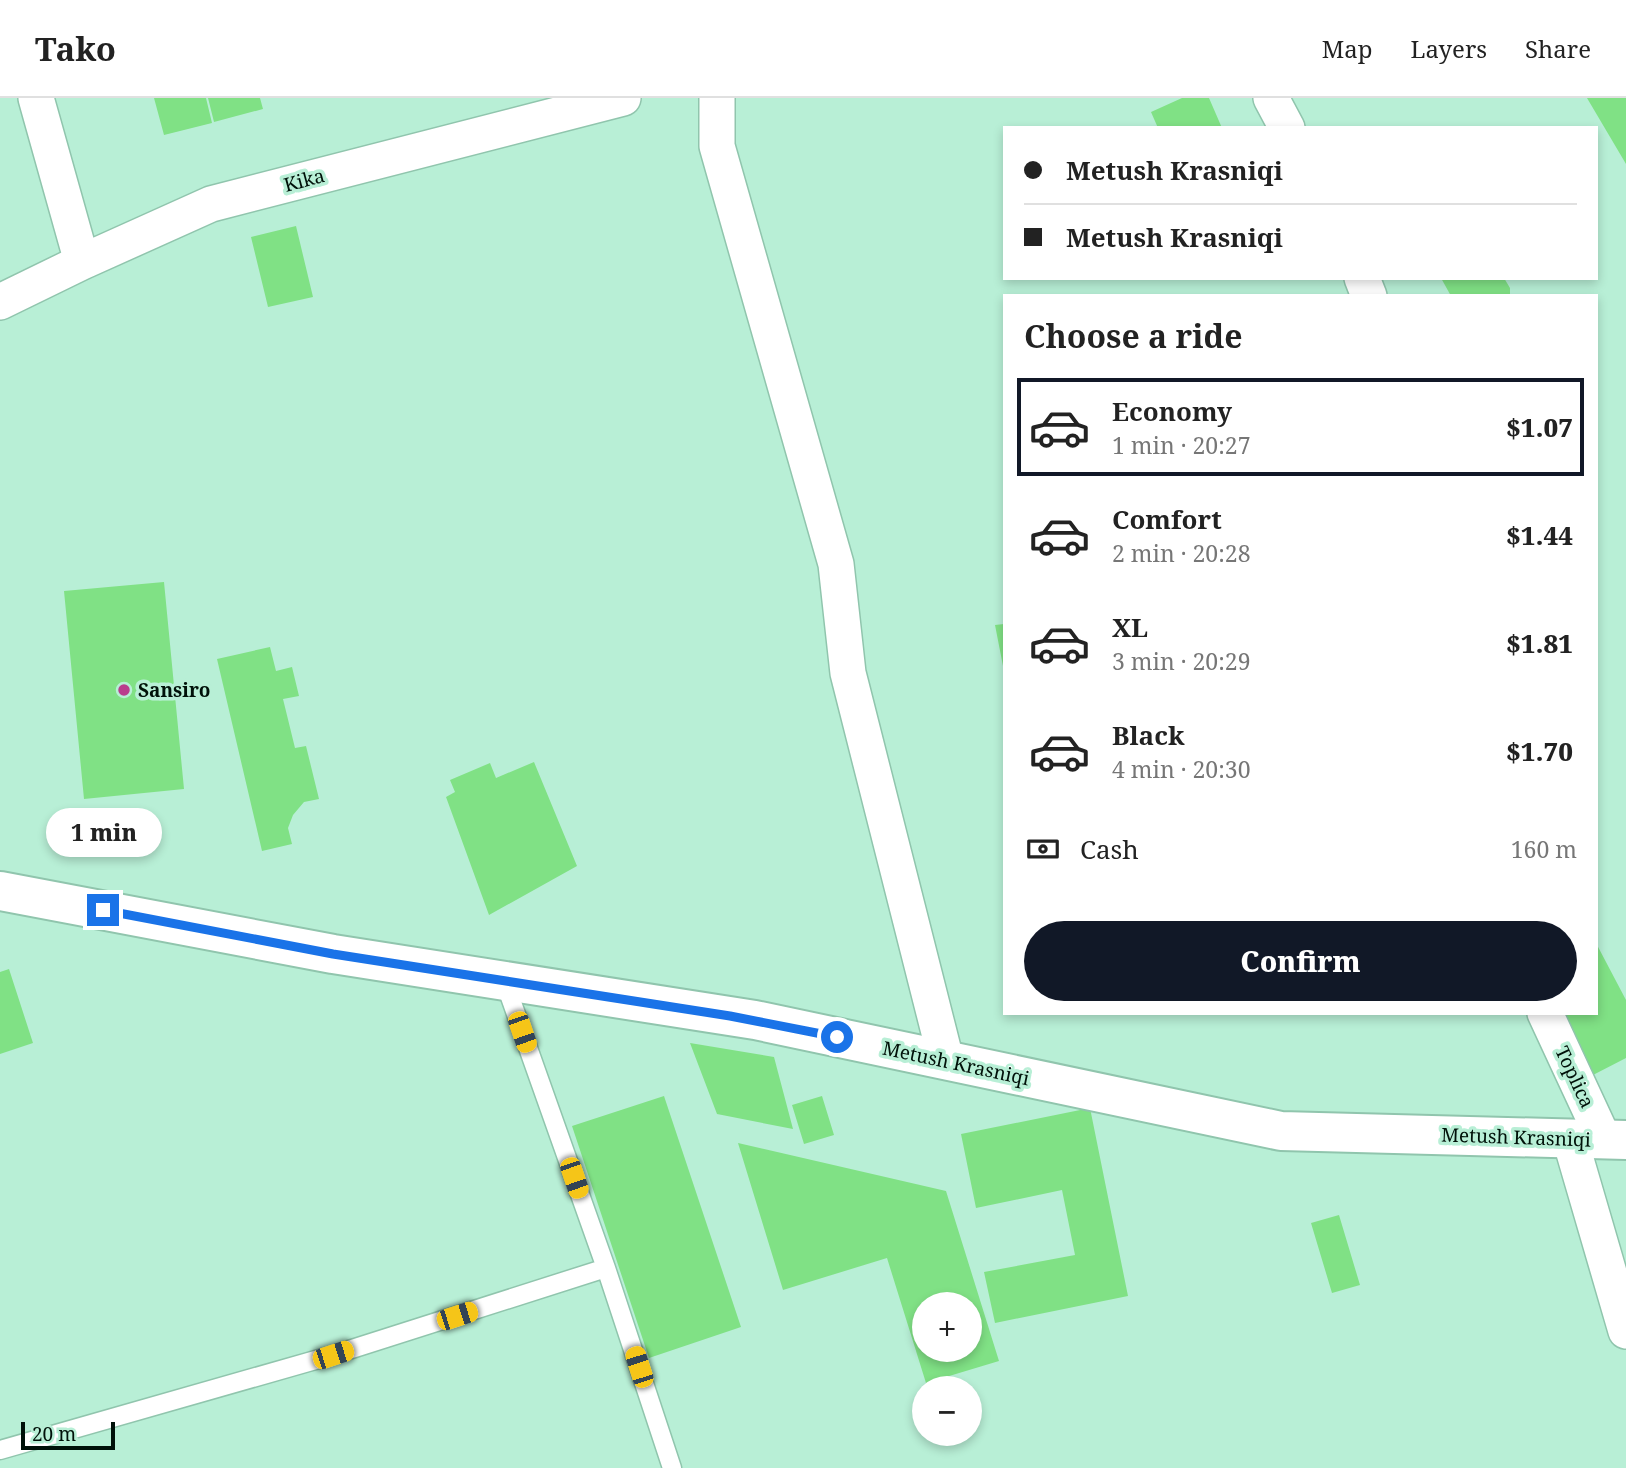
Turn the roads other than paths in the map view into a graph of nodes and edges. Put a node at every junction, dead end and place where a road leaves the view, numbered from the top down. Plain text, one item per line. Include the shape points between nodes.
1 (36, 98) edge
2 (623, 98) edge
3 (717, 98) edge
4 (1271, 98) edge
5 (1286, 126) edge
6 (82, 262) junction
7 (0, 302) edge
8 (0, 891) edge
9 (504, 980) junction
10 (1546, 1015) edge
11 (946, 1060) junction
12 (1600, 1140) edge
13 (606, 1268) junction
14 (1626, 1331) edge
15 (0, 1450) edge
16 (672, 1468) edge

1 - 6 street
2 - 6 street, Kika via 211,204
3 - 11 street via 718,146 836,564 848,673
4 - 5 street
6 - 7 street, Kika
8 - 9 street, Metush Krasniqi via 333,954
9 - 11 street, Metush Krasniqi via 755,1020
9 - 13 lane
10 - 12 street, Toplica
11 - 12 street, Metush Krasniqi via 1281,1131
12 - 14 street, Toplica
13 - 15 lane via 333,1355
13 - 16 lane

